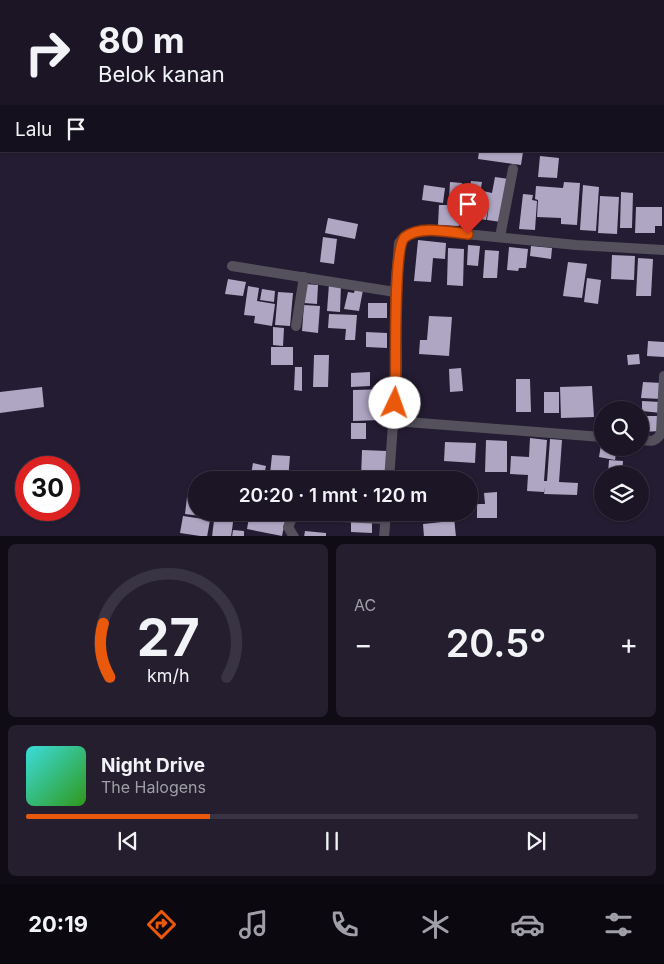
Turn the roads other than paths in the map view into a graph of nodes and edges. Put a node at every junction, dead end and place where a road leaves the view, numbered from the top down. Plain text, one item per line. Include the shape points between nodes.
1 (513, 169) dead end
2 (500, 237) junction
3 (664, 250) edge
4 (232, 266) dead end
5 (304, 277) junction
6 (395, 292) junction
7 (296, 326) dead end
8 (664, 376) edge
9 (394, 421) junction
10 (594, 437) edge
11 (649, 441) edge
12 (390, 471) edge
13 (290, 521) edge
14 (385, 521) edge
15 (294, 536) edge
16 (384, 536) edge

1 - 2 street
2 - 3 street
2 - 6 street via 436,231 411,233 400,243
4 - 5 street
5 - 6 street
5 - 7 street
6 - 9 street via 397,366
8 - 11 street via 661,433 657,440
9 - 10 street
9 - 12 street
13 - 15 street via 288,526
14 - 16 street

